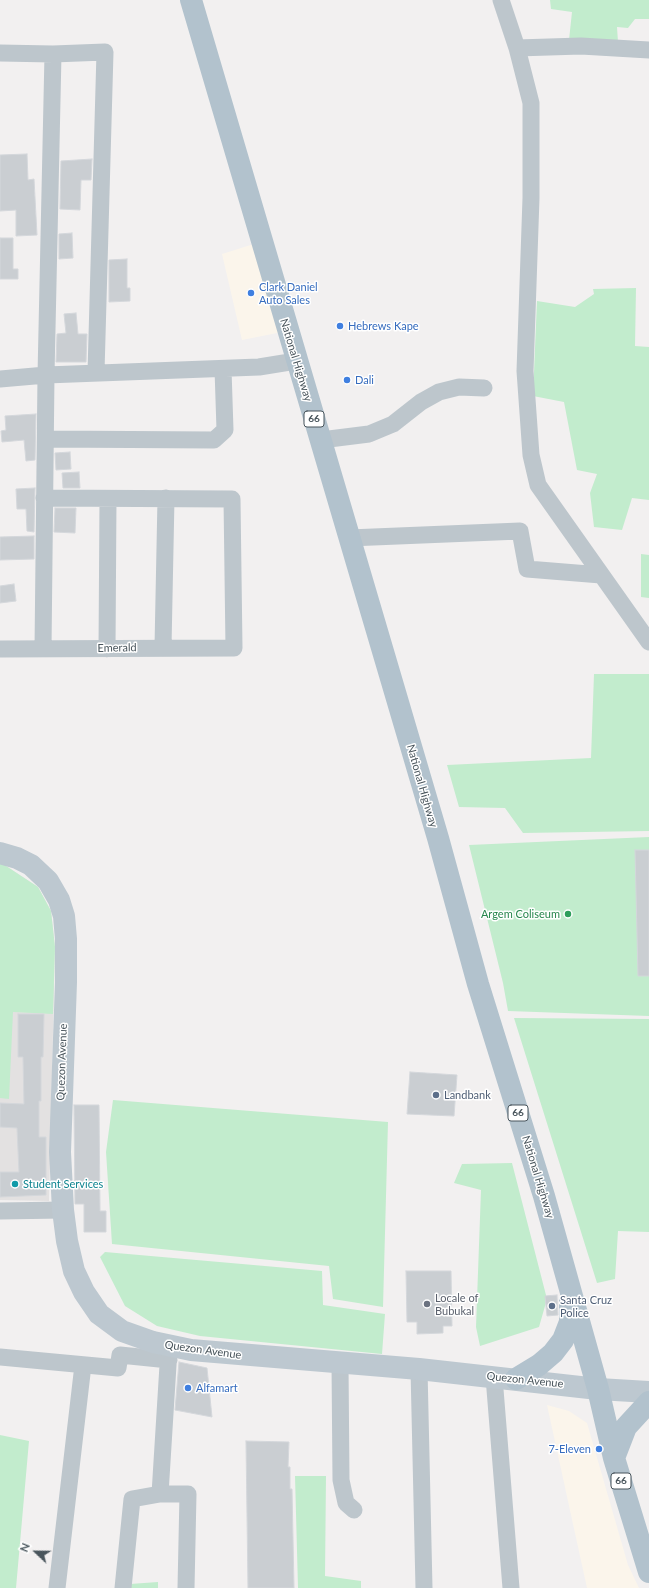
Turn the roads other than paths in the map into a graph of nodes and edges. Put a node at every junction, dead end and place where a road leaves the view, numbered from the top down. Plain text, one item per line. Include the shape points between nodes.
1 (191, 0) edge
2 (501, 0) edge
3 (517, 48) junction
4 (649, 50) edge
5 (0, 53) edge
6 (52, 54) junction
7 (296, 362) junction
8 (223, 369) junction
9 (96, 372) junction
10 (46, 375) junction
11 (0, 379) edge
12 (484, 388) dead end
13 (46, 439) junction
14 (321, 440) junction
15 (44, 498) junction
16 (166, 498) junction
17 (108, 499) junction
18 (349, 538) junction
19 (601, 575) junction
20 (649, 642) edge
21 (163, 647) junction
22 (0, 649) edge
23 (43, 649) junction
24 (106, 649) junction
25 (0, 853) edge
26 (63, 1210) junction
27 (0, 1211) edge
28 (570, 1286) junction
29 (169, 1354) junction
30 (0, 1357) edge
31 (340, 1364) junction
32 (83, 1365) junction
33 (419, 1369) junction
34 (494, 1377) junction
35 (516, 1379) junction
36 (598, 1388) junction
37 (649, 1392) edge
38 (649, 1402) edge
39 (614, 1458) junction
40 (160, 1494) junction
41 (354, 1510) dead end
42 (649, 1572) edge
43 (57, 1588) edge
44 (123, 1588) edge
45 (186, 1588) edge
46 (424, 1588) edge
47 (511, 1588) edge

1 - 7 main road, National Highway / 66
2 - 3 street
3 - 4 street via 581,46
3 - 19 street via 531,103 526,372 531,455 538,485
5 - 6 street
6 - 9 street via 105,52
6 - 10 street
7 - 8 street
7 - 14 main road, National Highway / 66
8 - 9 street
8 - 13 street via 225,430 214,440
9 - 10 street
10 - 11 street
10 - 13 street
12 - 14 street via 459,387 439,392 420,402 393,424 369,434
13 - 15 street
14 - 18 main road, National Highway / 66
15 - 17 street
15 - 23 street
16 - 17 street
16 - 21 street
16 - 21 street, Emerald via 232,499 234,648
17 - 24 street
18 - 19 street via 520,531 527,569
18 - 28 main road, National Highway / 66 via 438,838 478,984
19 - 20 street
21 - 24 street, Emerald
22 - 23 street, Emerald
23 - 24 street, Emerald
25 - 26 main road, Quezon Avenue via 31,866 48,881 59,900 64,916 66,982 60,1152
26 - 27 street
26 - 29 main road, Quezon Avenue via 74,1270 91,1305 122,1331
28 - 35 main road via 570,1322 563,1340 553,1354
28 - 36 main road, National Highway / 66
29 - 31 main road, Quezon Avenue via 216,1353
29 - 32 street via 120,1355 118,1368
29 - 40 street
30 - 32 street
31 - 33 main road, Quezon Avenue
31 - 41 street via 341,1480 346,1503
32 - 43 street
33 - 34 main road, Quezon Avenue
33 - 46 street
34 - 35 main road, Quezon Avenue
34 - 47 street
35 - 36 main road, Quezon Avenue
36 - 37 main road, Quezon Avenue
36 - 39 main road, National Highway / 66
38 - 39 main road via 626,1428
39 - 42 main road, National Highway / 66
40 - 44 street via 132,1499
40 - 45 street via 188,1494

